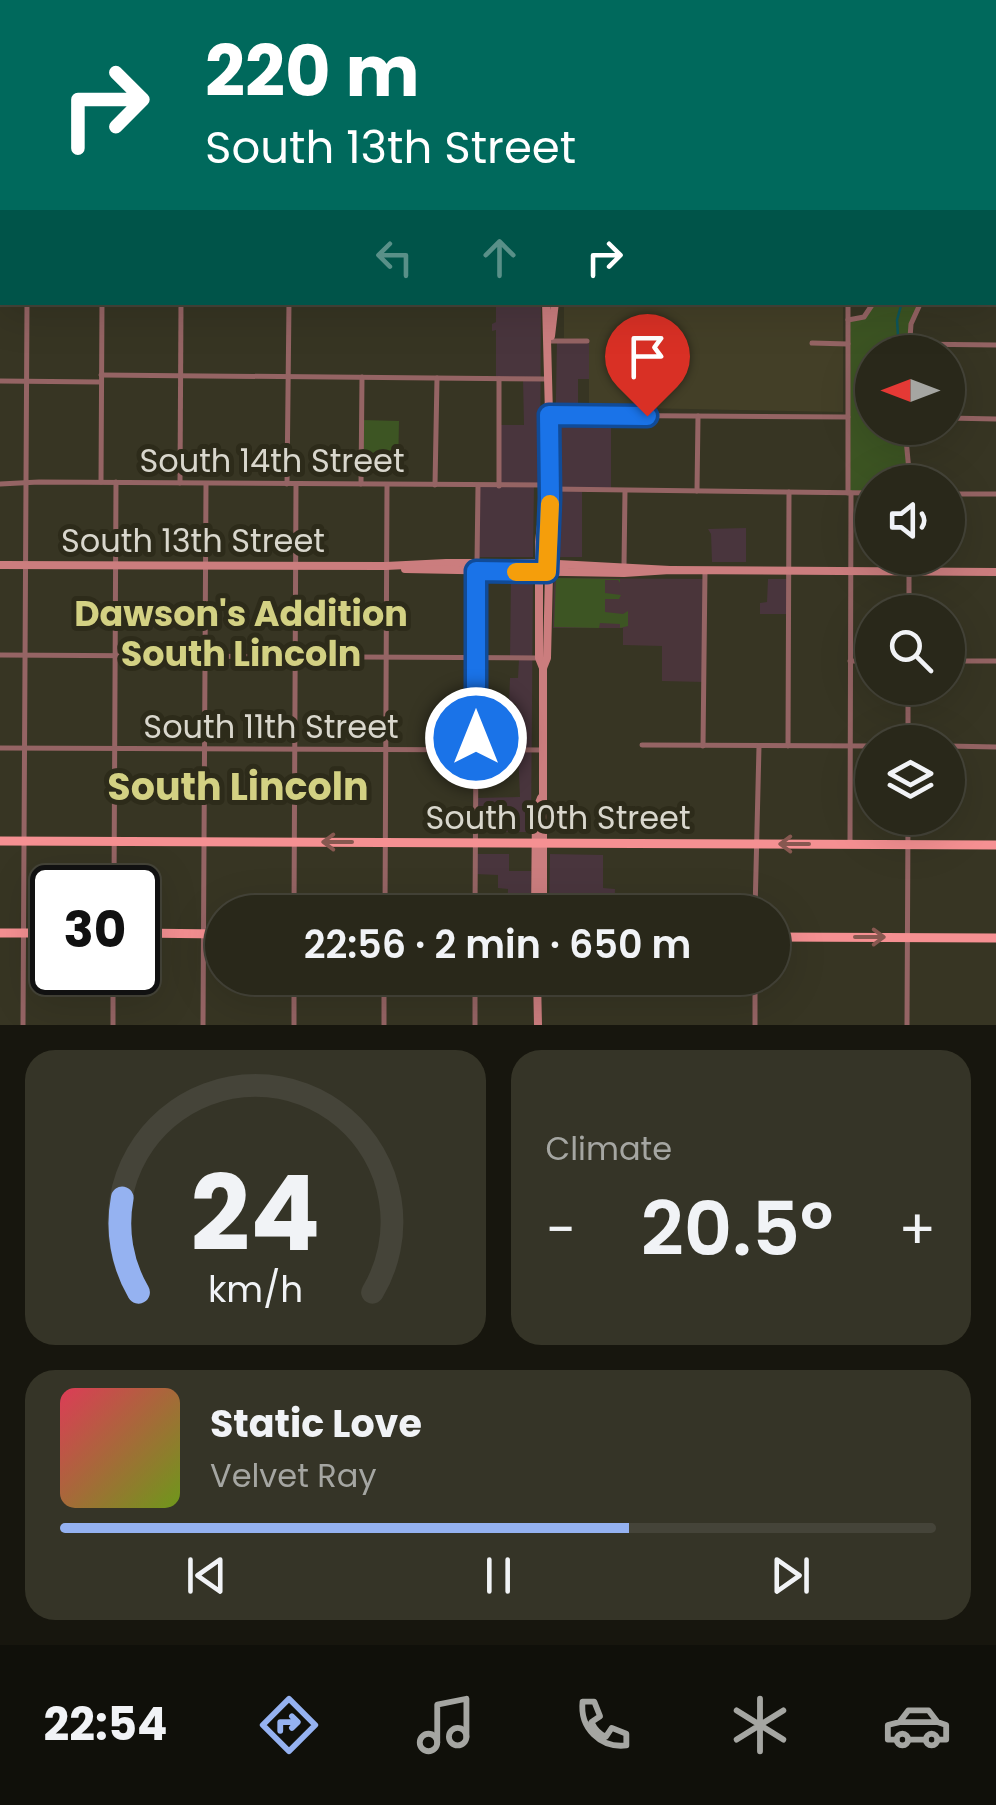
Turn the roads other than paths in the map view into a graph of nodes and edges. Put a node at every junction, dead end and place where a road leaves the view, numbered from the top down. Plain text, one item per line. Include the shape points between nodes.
1 (27, 305) edge
2 (102, 305) edge
3 (181, 305) edge
4 (288, 305) edge
5 (546, 305) edge
6 (555, 305) edge
7 (848, 305) edge
8 (872, 305) edge
9 (920, 305) edge
10 (848, 320) junction
11 (910, 335) edge
12 (549, 340) junction
13 (588, 341) dead end
14 (812, 344) dead end
15 (848, 344) junction
16 (965, 345) edge
17 (996, 345) edge
18 (180, 376) junction
19 (288, 377) junction
20 (362, 377) junction
21 (437, 378) junction
22 (101, 379) junction
23 (499, 379) junction
24 (549, 379) junction
25 (0, 382) edge
26 (26, 382) junction
27 (549, 415) junction
28 (698, 416) junction
29 (848, 417) junction
30 (965, 418) edge
31 (996, 418) edge
32 (101, 482) junction
33 (116, 482) junction
34 (26, 483) junction
35 (180, 483) junction
36 (0, 484) edge
37 (206, 484) junction
38 (287, 484) junction
39 (296, 484) junction
40 (361, 485) junction
41 (387, 485) junction
42 (436, 485) junction
43 (478, 486) junction
44 (498, 486) junction
45 (548, 487) junction
46 (625, 490) junction
47 (697, 491) junction
48 (789, 492) junction
49 (849, 493) junction
50 (855, 493) edge
51 (965, 494) edge
52 (996, 494) edge
53 (0, 565) edge
54 (24, 565) junction
55 (115, 566) junction
56 (205, 566) junction
57 (296, 566) junction
58 (386, 566) junction
59 (624, 566) junction
60 (477, 567) junction
61 (543, 568) junction
62 (670, 570) junction
63 (705, 570) junction
64 (788, 571) junction
65 (850, 571) junction
66 (855, 571) edge
67 (965, 572) edge
68 (996, 572) edge
69 (0, 655) edge
70 (25, 655) junction
71 (114, 656) junction
72 (205, 656) junction
73 (296, 657) junction
74 (386, 657) junction
75 (476, 658) junction
76 (543, 658) junction
77 (850, 660) junction
78 (855, 660) edge
79 (965, 661) edge
80 (996, 661) edge
81 (642, 745) dead end
82 (704, 746) junction
83 (760, 746) junction
84 (788, 746) junction
85 (850, 746) junction
86 (855, 746) edge
87 (965, 746) edge
88 (996, 746) edge
89 (0, 748) edge
90 (24, 748) junction
91 (114, 749) junction
92 (204, 749) junction
93 (295, 749) junction
94 (386, 750) junction
95 (476, 750) junction
96 (542, 750) junction
97 (908, 835) edge
98 (0, 841) edge
99 (23, 841) junction
100 (114, 841) junction
101 (204, 842) junction
102 (294, 842) junction
103 (385, 842) junction
104 (476, 843) junction
105 (540, 843) junction
106 (756, 844) junction
107 (850, 844) junction
108 (908, 844) junction
109 (996, 845) edge
110 (114, 865) edge
111 (294, 895) edge
112 (385, 895) edge
113 (475, 895) edge
114 (536, 895) edge
115 (542, 895) edge
116 (756, 895) edge
117 (0, 933) edge
118 (23, 933) junction
119 (30, 933) edge
120 (160, 934) edge
121 (204, 934) junction
122 (790, 937) edge
123 (907, 938) junction
124 (996, 938) edge
125 (113, 995) edge
126 (294, 995) edge
127 (384, 995) edge
128 (475, 995) edge
129 (538, 995) edge
130 (755, 995) edge
131 (22, 1025) edge
132 (113, 1025) edge
133 (204, 1025) edge
134 (294, 1025) edge
135 (384, 1025) edge
136 (475, 1025) edge
137 (538, 1025) edge
138 (755, 1025) edge
139 (907, 1025) edge

1 - 26 street
2 - 22 street
3 - 18 street
4 - 19 street
5 - 12 main road
6 - 12 main road
7 - 10 street
8 - 10 street via 864,316
9 - 11 street
10 - 15 street
12 - 13 street
12 - 24 main road
14 - 15 street
15 - 29 street
16 - 17 street
18 - 19 street
18 - 22 street
18 - 35 street
19 - 20 street
19 - 38 street
20 - 21 street
20 - 40 street
21 - 23 street
21 - 42 street
22 - 26 street
22 - 32 street
23 - 24 street
23 - 44 street
24 - 27 main road
25 - 26 street
26 - 34 street
27 - 28 street
27 - 45 main road
28 - 29 street
28 - 47 street
29 - 49 street
30 - 31 street
32 - 33 street, South 14th Street
32 - 34 street, South 14th Street
33 - 35 street, South 14th Street
33 - 55 street
34 - 36 street, South 14th Street
34 - 54 street
35 - 37 street, South 14th Street
37 - 38 street, South 14th Street
37 - 56 street
38 - 39 street, South 14th Street
39 - 40 street, South 14th Street
39 - 57 street
40 - 41 street, South 14th Street
41 - 42 street, South 14th Street
41 - 58 street
42 - 43 street, South 14th Street
43 - 44 street, South 14th Street
43 - 60 street
44 - 45 street, South 14th Street
45 - 46 street, South 14th Street
45 - 61 main road
46 - 47 street, South 14th Street
46 - 59 street
47 - 48 street, South 14th Street
48 - 49 street, South 14th Street
48 - 64 street
49 - 50 street, South 14th Street
49 - 65 street
51 - 52 street
53 - 54 main road, South 13th Street
54 - 55 main road, South 13th Street
54 - 70 street
55 - 56 main road, South 13th Street
55 - 71 street
56 - 57 main road, South 13th Street
56 - 72 street
57 - 58 main road, South 13th Street
57 - 73 street
58 - 60 main road, South 13th Street
58 - 74 street
59 - 61 main road, South 13th Street
59 - 62 main road, South 13th Street
60 - 61 main road, South 13th Street
60 - 75 street
61 - 62 main road, South 13th Street
61 - 76 main road
62 - 63 main road, South 13th Street
63 - 64 main road, South 13th Street
63 - 82 street
64 - 65 main road, South 13th Street
64 - 84 street
65 - 66 main road, South 13th Street
65 - 77 street
67 - 68 main road, South 13th Street
69 - 70 street
70 - 71 street
70 - 90 street
71 - 72 street
71 - 91 street
72 - 73 street
72 - 92 street
73 - 74 street
73 - 93 street
74 - 75 street
74 - 94 street
75 - 76 street
75 - 95 street
76 - 96 main road
77 - 78 street
77 - 85 street
79 - 80 street
81 - 82 street
82 - 83 street
83 - 84 street
83 - 106 street
84 - 85 street
85 - 86 street
85 - 107 street
87 - 88 street
89 - 90 street, South 11th Street
90 - 91 street, South 11th Street
90 - 99 street
91 - 92 street, South 11th Street
91 - 100 street
92 - 93 street, South 11th Street
92 - 101 street
93 - 94 street, South 11th Street
93 - 102 street
94 - 95 street, South 11th Street
94 - 103 street
95 - 96 street, South 11th Street
95 - 104 street
96 - 105 main road
97 - 108 street
98 - 99 main road, South 10th Street
99 - 100 main road, South 10th Street
99 - 118 street
100 - 101 main road, South 10th Street
100 - 110 street
101 - 102 main road, South 10th Street
101 - 121 street
103 -> 102 main road, South 10th Street
102 - 111 street
103 - 104 main road, South 10th Street
103 - 112 street
104 - 105 main road, South 10th Street
104 - 113 street
105 - 106 main road, South 10th Street
105 - 114 main road
105 - 115 main road
107 -> 106 main road, South 10th Street
106 - 116 street
107 - 108 main road, South 10th Street
108 - 109 main road, South 10th Street
108 - 123 street
117 - 118 main road
118 - 119 main road
118 - 131 street
120 - 121 main road
121 - 133 street
122 -> 123 main road
123 - 124 main road
123 - 139 street
125 - 132 street
126 - 134 street
127 - 135 street
128 - 136 street
129 - 137 main road
130 - 138 street

